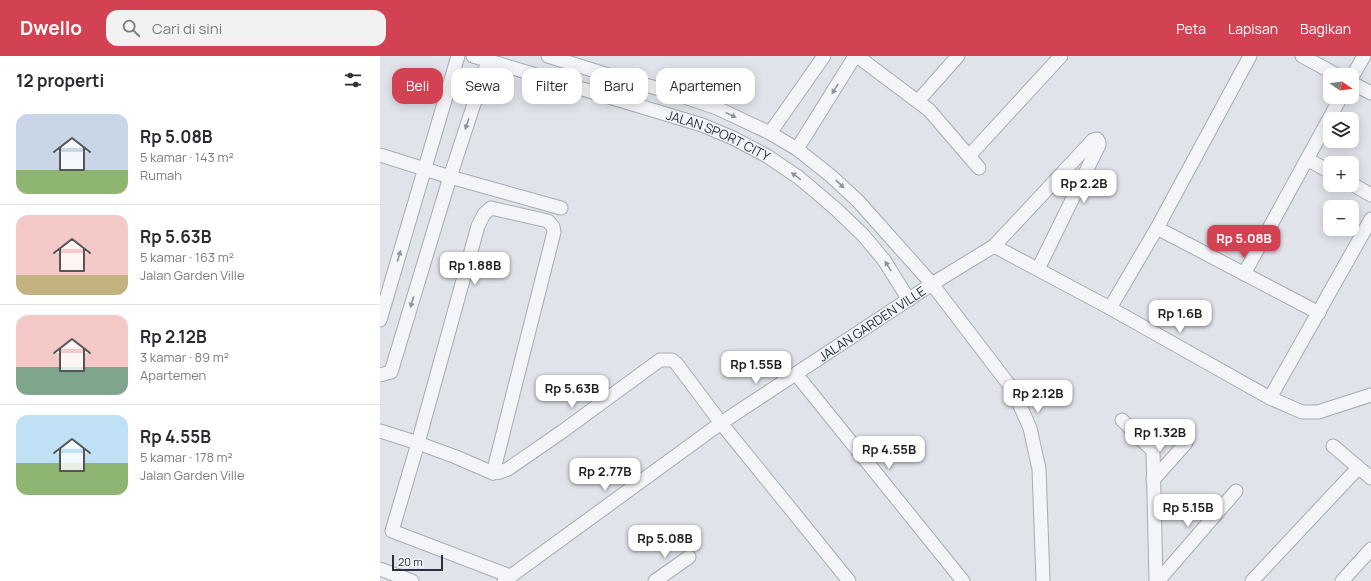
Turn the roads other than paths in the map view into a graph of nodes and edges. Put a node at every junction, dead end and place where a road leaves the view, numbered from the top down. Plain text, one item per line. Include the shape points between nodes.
1 (458, 56) edge
2 (473, 56) edge
3 (548, 56) edge
4 (824, 56) edge
5 (856, 56) edge
6 (958, 56) edge
7 (1061, 56) edge
8 (1250, 56) edge
9 (1302, 56) edge
10 (1364, 56) edge
11 (488, 61) junction
12 (1324, 68) edge
13 (1357, 68) edge
14 (1359, 87) edge
15 (1371, 93) edge
16 (918, 101) junction
17 (1337, 104) edge
18 (770, 133) junction
19 (797, 149) junction
20 (380, 155) edge
21 (969, 156) junction
22 (1307, 158) junction
23 (979, 168) dead end
24 (1323, 168) edge
25 (424, 169) junction
26 (450, 177) junction
27 (1359, 188) edge
28 (1371, 195) edge
29 (561, 208) dead end
30 (1371, 219) edge
31 (1157, 228) junction
32 (994, 246) junction
33 (1038, 269) junction
34 (1244, 274) junction
35 (932, 284) junction
36 (909, 300) junction
37 (1110, 308) junction
38 (1319, 313) junction
39 (380, 320) edge
40 (796, 374) junction
41 (380, 375) edge
42 (1371, 394) edge
43 (1270, 398) junction
44 (1122, 420) dead end
45 (720, 423) junction
46 (380, 431) edge
47 (418, 443) junction
48 (1186, 443) dead end
49 (1333, 446) dead end
50 (1358, 468) junction
51 (493, 472) junction
52 (1371, 478) edge
53 (1154, 480) junction
54 (1236, 491) dead end
55 (1371, 549) edge
56 (689, 557) dead end
57 (387, 574) edge
58 (507, 578) edge
59 (412, 581) edge
60 (655, 581) edge
61 (850, 581) edge
62 (963, 581) edge
63 (1043, 581) edge
64 (1157, 581) edge
65 (1252, 581) edge
66 (1342, 581) edge

1 - 25 street
2 - 11 street, JALAN SPORT CITY
3 -> 18 street, JALAN SPORT CITY via 717,108
4 - 18 street
5 - 16 street
5 -> 19 street
6 - 16 street
7 - 21 street
8 - 31 street
9 - 12 street
10 - 13 street
11 -> 26 street
36 -> 11 street, JALAN SPORT CITY via 884,260 863,235 804,182 767,156 702,125
14 - 15 street
16 - 21 street
17 - 22 street
18 - 19 street, JALAN SPORT CITY
19 -> 35 street, JALAN SPORT CITY via 858,201
20 - 25 street
21 - 23 street
22 - 24 street
22 - 34 street
25 - 26 street
39 -> 25 street
26 - 29 street
26 -> 41 street via 391,372
27 - 28 street
30 - 38 street
31 - 34 street
31 - 37 street
32 - 33 street
32 - 33 street, JALAN GARDEN VILLE via 1093,140 1097,139 1100,144
32 - 35 street, JALAN GARDEN VILLE
33 - 37 street
34 - 38 street
35 - 36 street, JALAN GARDEN VILLE
35 - 63 street, JALAN SPORT CITY via 1013,390 1030,428 1039,469
36 - 40 street, JALAN GARDEN VILLE
37 - 43 street
38 - 43 street
40 - 45 street, JALAN GARDEN VILLE
40 - 62 street
42 - 43 street via 1310,413
44 - 53 street via 1153,451
45 - 51 street via 676,363 672,360 660,360 508,469
45 - 58 street, JALAN GARDEN VILLE
45 - 61 street
46 - 47 street
47 - 51 street
47 - 51 street via 478,226 484,214 491,208 548,221 554,232
47 - 58 street via 392,531
48 - 53 street
49 - 50 street
50 - 52 street
50 - 65 street
53 - 64 street
54 - 64 street
55 - 66 street
56 - 60 street
57 - 59 street

